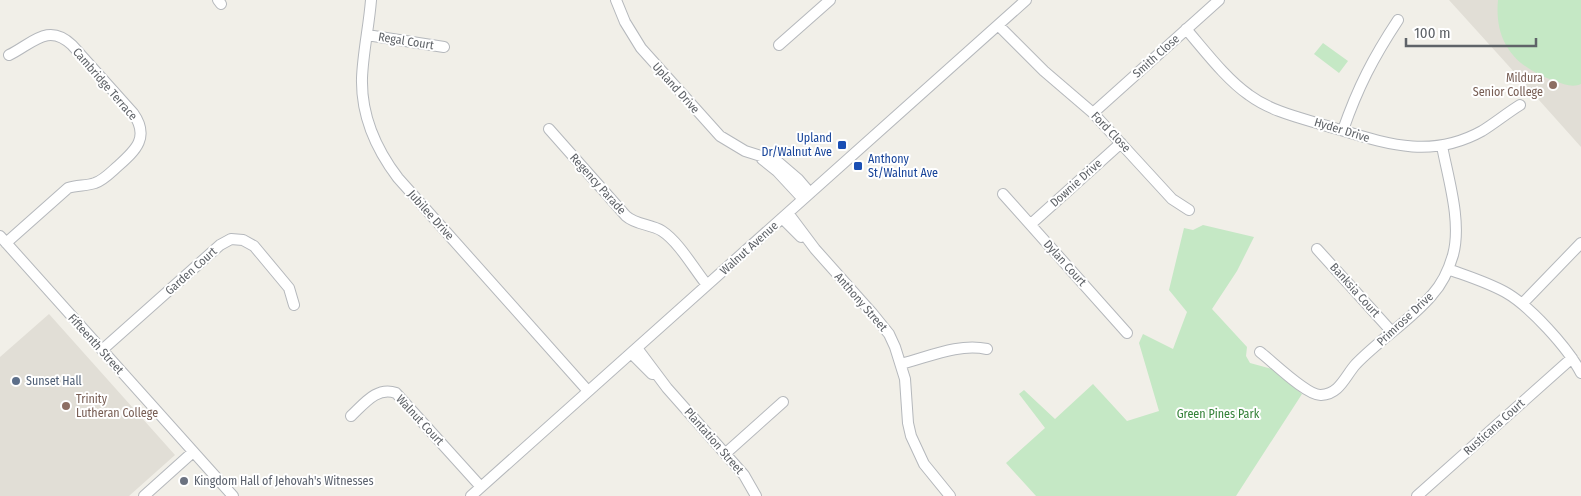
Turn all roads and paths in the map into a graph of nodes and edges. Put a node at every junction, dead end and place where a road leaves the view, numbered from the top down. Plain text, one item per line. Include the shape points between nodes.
1 (371, 0) edge
2 (616, 0) edge
3 (830, 0) edge
4 (1026, 0) edge
5 (1219, 0) edge
6 (1398, 20) dead end
7 (1000, 23) junction
8 (1186, 29) junction
9 (367, 35) junction
10 (779, 45) dead end
11 (444, 47) dead end
12 (9, 55) dead end
13 (1520, 105) dead end
14 (1093, 113) junction
15 (549, 130) dead end
16 (1344, 130) junction
17 (1121, 143) junction
18 (1442, 146) junction
19 (1003, 194) dead end
20 (807, 196) junction
21 (1189, 210) dead end
22 (785, 215) junction
23 (1031, 224) junction
24 (3, 240) edge
25 (1581, 243) edge
26 (1317, 249) dead end
27 (1448, 269) junction
28 (710, 283) junction
29 (1522, 304) junction
30 (294, 305) dead end
31 (1392, 332) junction
32 (1127, 333) dead end
33 (987, 349) dead end
34 (102, 350) junction
35 (634, 351) junction
36 (1260, 352) dead end
37 (1572, 358) junction
38 (901, 364) junction
39 (1581, 373) edge
40 (588, 392) junction
41 (783, 402) dead end
42 (351, 416) dead end
43 (194, 452) junction
44 (726, 453) junction
45 (481, 487) junction
46 (144, 496) edge
47 (233, 496) edge
48 (472, 496) edge
49 (756, 496) edge
50 (950, 496) edge
51 (1417, 496) edge

1 - 9 street, Jubilee Drive
2 - 20 street, Upland Drive via 641,48 711,126 732,144 757,156
3 - 10 street
4 - 7 street, Walnut Avenue
5 - 8 street, Smith Close
6 - 16 street via 1367,71
7 - 14 street, Ford Close via 1048,74
7 - 20 street, Walnut Avenue
8 - 14 street, Smith Close
8 - 16 street, Hyder Drive via 1232,80 1258,101
9 - 11 street, Regal Court
9 - 40 street, Jubilee Drive via 363,93 368,120 381,153 398,178
12 - 24 street, Cambridge Terrace via 39,37 62,37 133,113 141,135 137,148 111,173 95,183 68,188
13 - 18 street, Hyder Drive via 1482,130
14 - 17 street, Ford Close
15 - 28 street, Regency Parade via 626,216 668,235 700,267
16 - 18 street, Hyder Drive via 1401,146
17 - 21 street, Ford Close via 1172,199
17 - 23 street, Downie Drive
18 - 27 street, Primrose Drive via 1456,226 1455,246
19 - 23 street, Dylan Court
20 - 22 street, Walnut Avenue
22 - 28 street, Walnut Avenue
22 - 38 street, Anthony Street via 800,227 815,249 882,324
23 - 32 street, Dylan Court
24 - 34 street, Fifteenth Street
25 - 29 street
26 - 31 street, Banksia Court
27 - 29 street via 1505,292
27 - 31 street, Primrose Drive via 1433,294
28 - 35 street, Walnut Avenue
29 - 37 street
30 - 34 street, Garden Court via 289,288 254,246 243,240 231,239 220,245
31 - 36 street, Primrose Drive via 1356,364 1337,389 1320,395 1309,393
33 - 38 street via 959,348
34 - 43 street, Fifteenth Street
35 - 40 street, Walnut Avenue
35 - 44 street, Plantation Street
37 - 39 street
37 - 51 street, Rusticana Court
38 - 50 street, Anthony Street via 911,436 924,464
40 - 45 street, Walnut Avenue
41 - 44 street
42 - 45 street, Walnut Court via 376,394 396,393
43 - 46 street
43 - 47 street, Fifteenth Street
44 - 49 street, Plantation Street
45 - 48 street, Walnut Avenue

